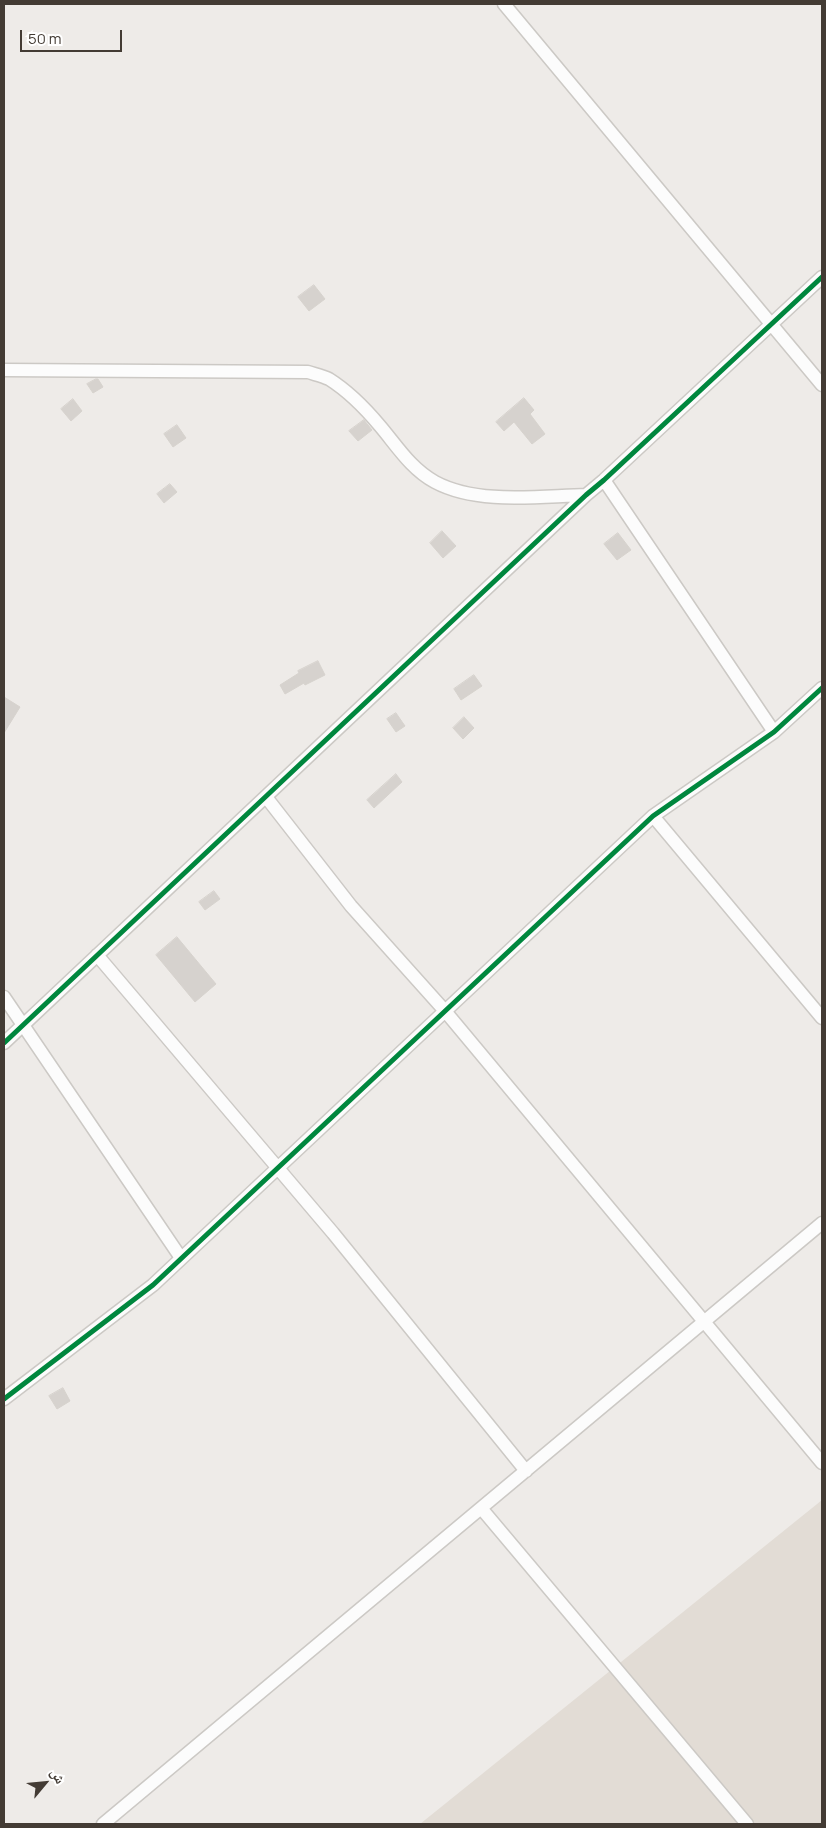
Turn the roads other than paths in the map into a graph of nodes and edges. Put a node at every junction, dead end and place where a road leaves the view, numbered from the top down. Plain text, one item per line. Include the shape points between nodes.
1 (504, 4) edge
2 (822, 277) edge
3 (771, 324) junction
4 (4, 370) edge
5 (822, 385) edge
6 (604, 480) junction
7 (586, 494) junction
8 (822, 688) edge
9 (774, 732) junction
10 (266, 797) junction
11 (653, 816) junction
12 (97, 956) junction
13 (4, 997) edge
14 (445, 1011) junction
15 (822, 1018) edge
16 (23, 1025) junction
17 (4, 1043) edge
18 (278, 1168) junction
19 (822, 1223) edge
20 (181, 1258) junction
21 (704, 1322) junction
22 (4, 1398) edge
23 (822, 1463) edge
24 (526, 1471) junction
25 (481, 1508) junction
26 (104, 1824) edge
27 (747, 1824) edge

1 - 3 street
2 - 3 street
3 - 5 street
3 - 6 street
4 - 7 street via 308,372 328,378 354,399 405,459 435,482 468,494 513,497
6 - 7 street
6 - 9 street
7 - 10 street
8 - 9 street
9 - 11 street
10 - 12 street
10 - 14 street via 351,906
11 - 14 street
11 - 15 street
12 - 16 street
12 - 18 street
13 - 16 street
14 - 18 street
14 - 21 street
16 - 17 street
16 - 20 street
18 - 20 street
18 - 24 street
19 - 21 street
20 - 22 street via 153,1285
21 - 23 street
21 - 24 street
24 - 25 street
25 - 26 street
25 - 27 street

